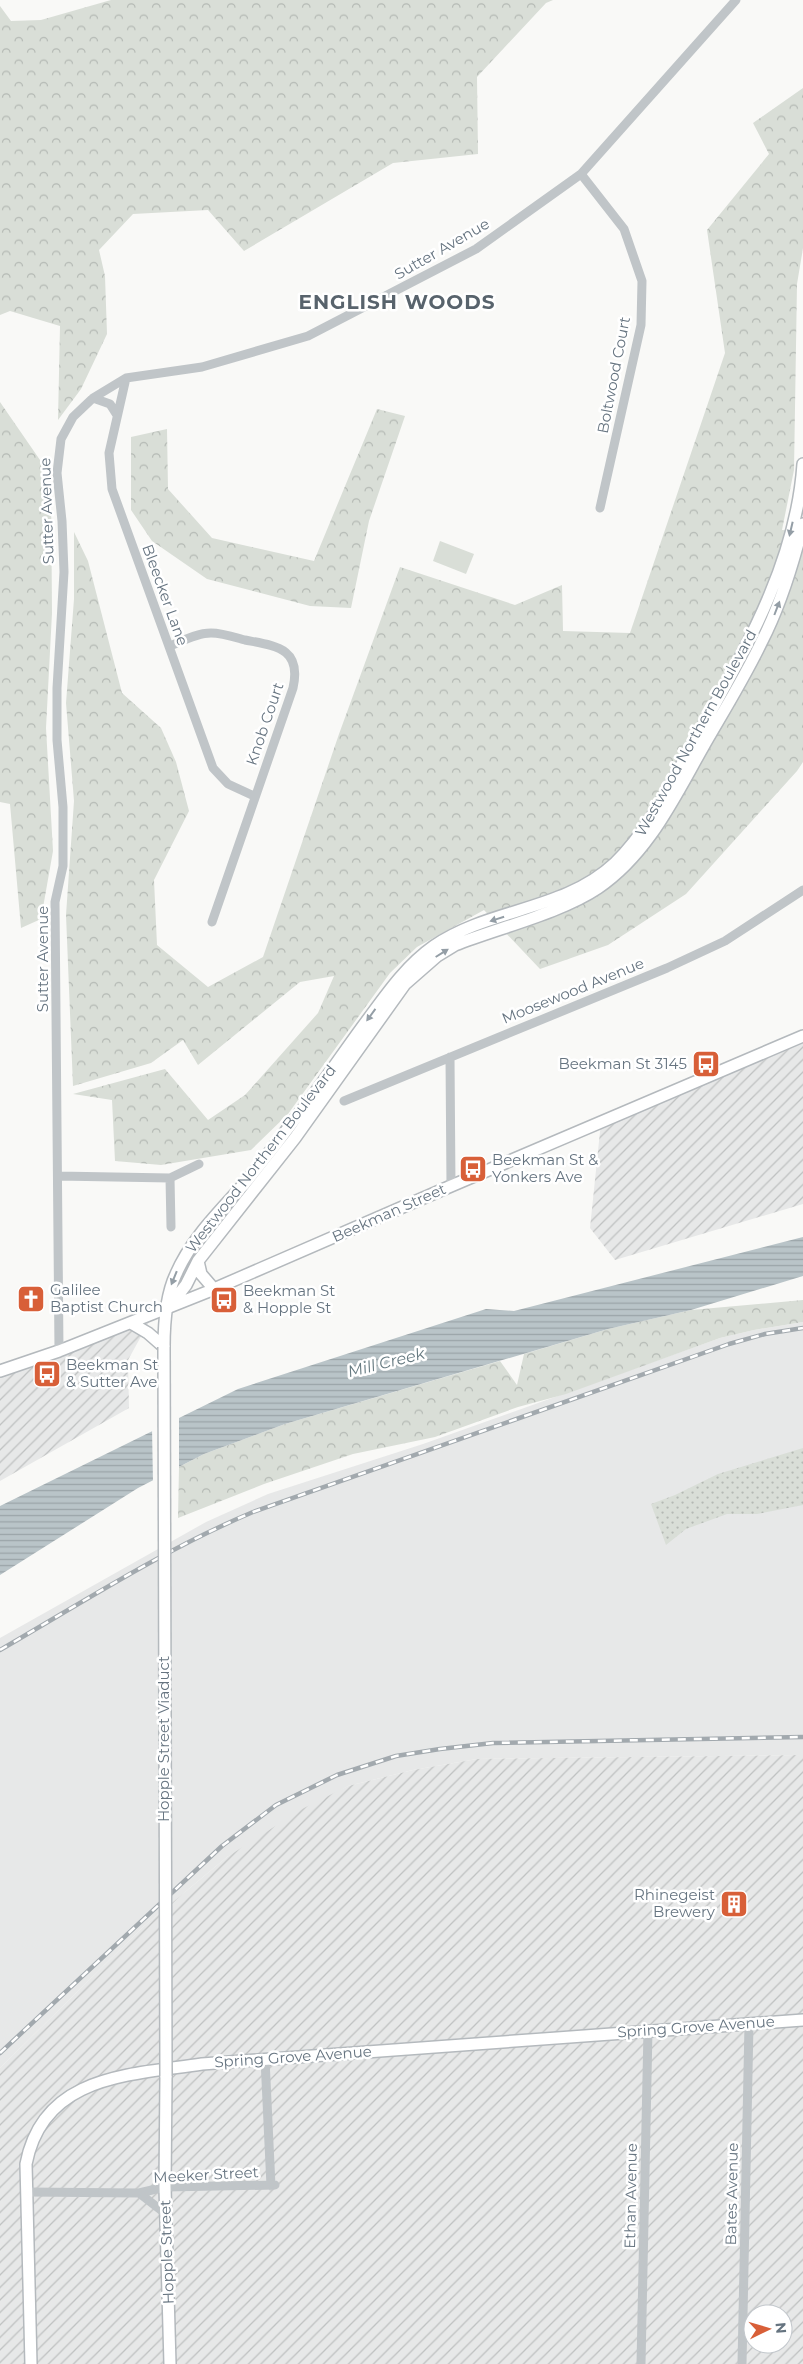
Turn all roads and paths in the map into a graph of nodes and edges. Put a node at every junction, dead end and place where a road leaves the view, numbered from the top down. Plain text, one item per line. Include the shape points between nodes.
1 (736, 0) edge
2 (581, 174) junction
3 (126, 378) junction
4 (93, 398) junction
5 (117, 415) junction
6 (803, 464) edge
7 (600, 508) dead end
8 (803, 524) edge
9 (170, 646) junction
10 (254, 796) junction
11 (803, 890) edge
12 (212, 922) dead end
13 (803, 1036) edge
14 (450, 1057) junction
15 (344, 1101) dead end
16 (199, 1164) dead end
17 (58, 1176) junction
18 (170, 1178) junction
19 (451, 1186) junction
20 (171, 1226) dead end
21 (198, 1261) junction
22 (214, 1289) junction
23 (168, 1308) junction
24 (131, 1323) junction
25 (162, 1341) junction
26 (59, 1351) junction
27 (0, 1371) edge
28 (803, 2020) edge
29 (749, 2024) junction
30 (648, 2030) junction
31 (264, 2058) junction
32 (166, 2140) joint
33 (165, 2187) junction
34 (27, 2192) junction
35 (139, 2193) junction
36 (166, 2214) junction
37 (31, 2364) edge
38 (170, 2364) edge
39 (641, 2364) edge
40 (742, 2364) edge

1 - 2 street, Sutter Avenue
2 - 3 street, Sutter Avenue via 476,249 308,336 202,367
2 - 7 street, Boltwood Court via 624,229 642,281 641,325
3 - 4 street, Sutter Avenue
3 - 5 street, Bleecker Lane
4 - 5 street via 110,404
4 - 17 street, Sutter Avenue via 81,407 66,427 58,451 57,473 64,572 57,688 57,740 63,807 63,866 55,902
5 - 9 street, Bleecker Lane via 109,453 110,477
6 -> 23 main road, Westwood Northern Boulevard via 788,542 765,608 658,806 632,846 613,865 577,890 556,900 468,928 419,957 386,994 253,1173 205,1228 176,1273 169,1292
21 -> 8 main road, Westwood Northern Boulevard via 273,1166 405,984 421,969 455,945 597,889 641,849 762,643 784,588
9 - 10 street, Bleecker Lane via 213,768 228,784
9 - 10 street, Knob Court via 211,633 279,647 290,656 295,671 293,688
10 - 12 street, Knob Court
11 - 14 street, Moosewood Avenue via 725,941
13 - 19 main road, Beekman Street
14 - 15 street, Moosewood Avenue
14 - 19 street
16 - 18 street
17 - 18 street
17 - 26 street, Sutter Avenue
18 - 20 street
19 - 22 main road, Beekman Street
21 - 22 main road via 201,1274
21 - 23 main road, Westwood Northern Boulevard via 186,1285
22 - 23 main road, Beekman Street
23 - 24 main road, Beekman Street
23 - 25 main road
24 - 25 main road
24 - 26 main road, Beekman Street
25 - 32 main road, Hopple Street Viaduct, bridge
26 - 27 main road, Beekman Street
28 - 29 main road, Spring Grove Avenue
29 - 30 main road, Spring Grove Avenue
29 - 40 street, Bates Avenue
30 - 31 main road, Spring Grove Avenue
30 - 39 street, Ethan Avenue
31 - 33 street, Meeker Street via 273,2185
31 - 34 main road, Spring Grove Avenue via 141,2073 90,2086 68,2096 49,2112 35,2133 26,2164
32 - 33 main road, Hopple Street
33 - 35 street, Meeker Street
33 - 36 main road, Hopple Street
34 - 35 street, Meeker Street
34 - 37 main road, Spring Grove Avenue
35 - 36 street, Meeker Street
36 - 38 main road, Hopple Street

